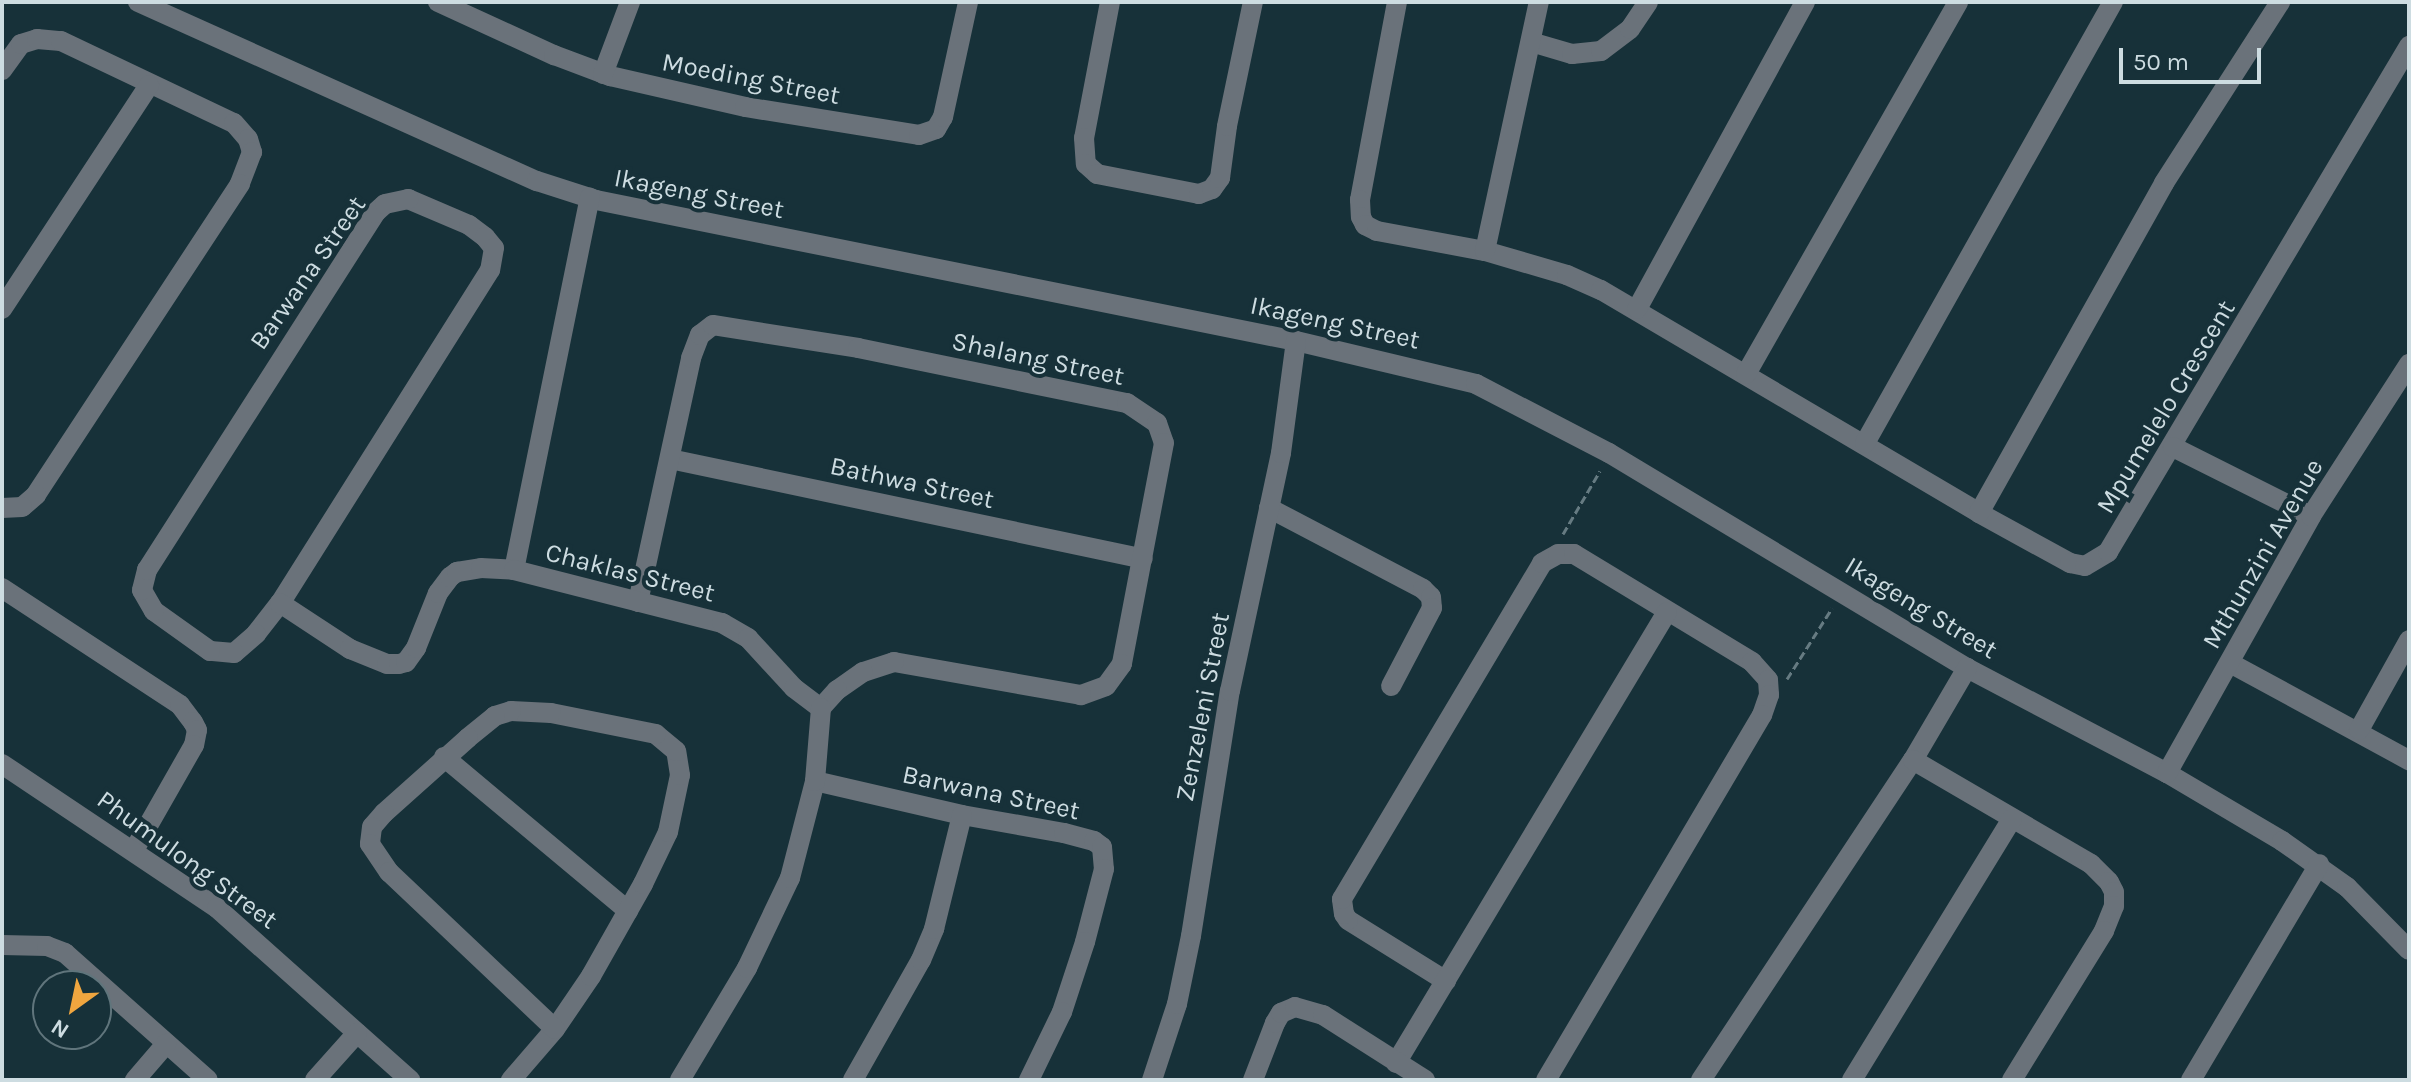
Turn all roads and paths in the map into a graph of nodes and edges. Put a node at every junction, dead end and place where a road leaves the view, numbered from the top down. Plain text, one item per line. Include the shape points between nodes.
1 (138, 2) edge
2 (438, 2) edge
3 (630, 2) edge
4 (968, 2) edge
5 (1110, 2) edge
6 (1253, 2) edge
7 (1397, 2) edge
8 (1539, 2) edge
9 (1648, 2) edge
10 (1805, 2) edge
11 (1958, 2) edge
12 (2113, 2) edge
13 (2280, 2) edge
14 (1531, 42) junction
15 (2409, 46) edge
16 (2, 70) edge
17 (603, 74) junction
18 (149, 85) junction
19 (590, 198) junction
20 (1485, 251) junction
21 (2, 309) edge
22 (1637, 309) junction
23 (1296, 341) junction
24 (2409, 364) edge
25 (1746, 374) junction
26 (1865, 443) junction
27 (2173, 447) junction
28 (1609, 453) junction
29 (670, 459) junction
30 (2, 508) edge
31 (1269, 508) junction
32 (1979, 513) junction
33 (2311, 516) junction
34 (1549, 557) junction
35 (1143, 559) junction
36 (514, 570) junction
37 (2, 588) edge
38 (1842, 591) junction
39 (638, 602) junction
40 (280, 603) junction
41 (1667, 612) junction
42 (2409, 640) edge
43 (2230, 663) junction
44 (1967, 668) junction
45 (1391, 686) dead end
46 (1767, 704) junction
47 (821, 708) junction
48 (2359, 730) junction
49 (444, 757) junction
50 (1913, 760) junction
51 (2409, 760) edge
52 (2, 764) edge
53 (2167, 773) junction
54 (815, 781) junction
55 (962, 815) junction
56 (2012, 819) junction
57 (134, 850) junction
58 (2319, 864) junction
59 (628, 911) junction
60 (2, 945) edge
61 (2409, 950) edge
62 (1446, 981) junction
63 (555, 1029) junction
64 (357, 1033) junction
65 (166, 1044) junction
66 (1396, 1063) junction
67 (135, 1080) edge
68 (208, 1080) edge
69 (315, 1080) edge
70 (410, 1080) edge
71 (511, 1080) edge
72 (680, 1080) edge
73 (853, 1080) edge
74 (1029, 1080) edge
75 (1152, 1080) edge
76 (1253, 1080) edge
77 (1425, 1080) edge
78 (1546, 1080) edge
79 (1701, 1080) edge
80 (1852, 1080) edge
81 (2012, 1080) edge
82 (2191, 1080) edge

1 - 19 street, Ikageng Street via 537,181
2 - 17 street, Moeding Street
3 - 17 street
4 - 17 street, Moeding Street via 943,117 926,134 745,107
5 - 6 street via 1084,138 1086,164 1097,174 1199,194 1220,178
7 - 20 street, Mpumelelo Crescent via 1360,200 1362,221 1377,231
8 - 14 street
9 - 14 street via 1630,29 1601,51 1572,54
10 - 22 street
11 - 25 street
12 - 26 street
13 - 32 street via 2164,183
14 - 20 street
15 - 27 street, Mpumelelo Crescent
16 - 18 street via 21,44 47,39 87,52
18 - 21 street
18 - 30 street via 234,123 248,139 251,161 36,495 22,507
19 - 23 street, Ikageng Street
19 - 36 street, Chaklas Street
20 - 22 street, Mpumelelo Crescent via 1567,275
22 - 25 street, Mpumelelo Crescent
23 - 28 street, Ikageng Street via 1476,384
23 - 31 street, Zenzeleni Street
24 - 33 street, Mthunzini Avenue
25 - 26 street, Mpumelelo Crescent
26 - 32 street, Mpumelelo Crescent
27 - 32 street, Mpumelelo Crescent via 2108,552 2090,566 2070,563
27 - 33 street
28 - 34 path
28 - 38 street, Ikageng Street
29 - 35 street, Bathwa Street
29 - 35 street, Shalang Street via 696,343 713,325 858,348 1127,403 1152,418 1164,443
29 - 39 street, Shalang Street
31 - 45 street via 1431,597 1432,608
31 - 75 street, Zenzeleni Street via 1230,691 1177,1004
33 - 43 street, Mthunzini Avenue
34 - 41 street via 1583,557
34 - 62 street via 1528,583 1342,899 1348,920
35 - 47 street, Shalang Street via 1122,664 1115,678 1094,693 894,662 863,672
36 - 39 street, Chaklas Street
36 - 40 street via 481,568 450,577 416,648 399,664 350,649
37 - 57 street via 180,705 193,722 194,745
38 - 44 street, Ikageng Street
38 - 46 path
39 - 47 street, Chaklas Street via 734,629
40 - 40 street, Barwana Street via 245,644 223,654 193,641 154,611 142,583 375,213 393,201 418,201 485,237 494,248 493,261
41 - 46 street via 1763,671
41 - 62 street
42 - 48 street
43 - 48 street
43 - 53 street, Mthunzini Avenue
44 - 50 street
44 - 53 street, Ikageng Street
46 - 78 street
47 - 54 street
48 - 51 street
49 - 59 street
49 - 59 street via 495,716 527,710 621,725 669,743 676,751 680,775 675,810
49 - 63 street via 372,827 372,851 432,915
50 - 56 street
50 - 79 street
52 - 57 street, Phumulong Street
53 - 58 street, Ikageng Street
54 - 55 street, Barwana Street
54 - 72 street via 774,916
55 - 73 street via 930,939 894,1014
55 - 74 street, Barwana Street via 1081,837 1094,841 1104,854 1072,984
56 - 80 street
56 - 81 street via 2091,864 2109,882 2114,899 2104,931
57 - 64 street, Phumulong Street via 262,944
58 - 61 street, Ikageng Street
58 - 82 street
59 - 63 street
60 - 65 street via 47,946 65,953
62 - 66 street
63 - 71 street
64 - 69 street
64 - 70 street, Phumulong Street
65 - 67 street
65 - 68 street
66 - 76 street via 1323,1015 1295,1007 1281,1013 1275,1023
66 - 77 street

